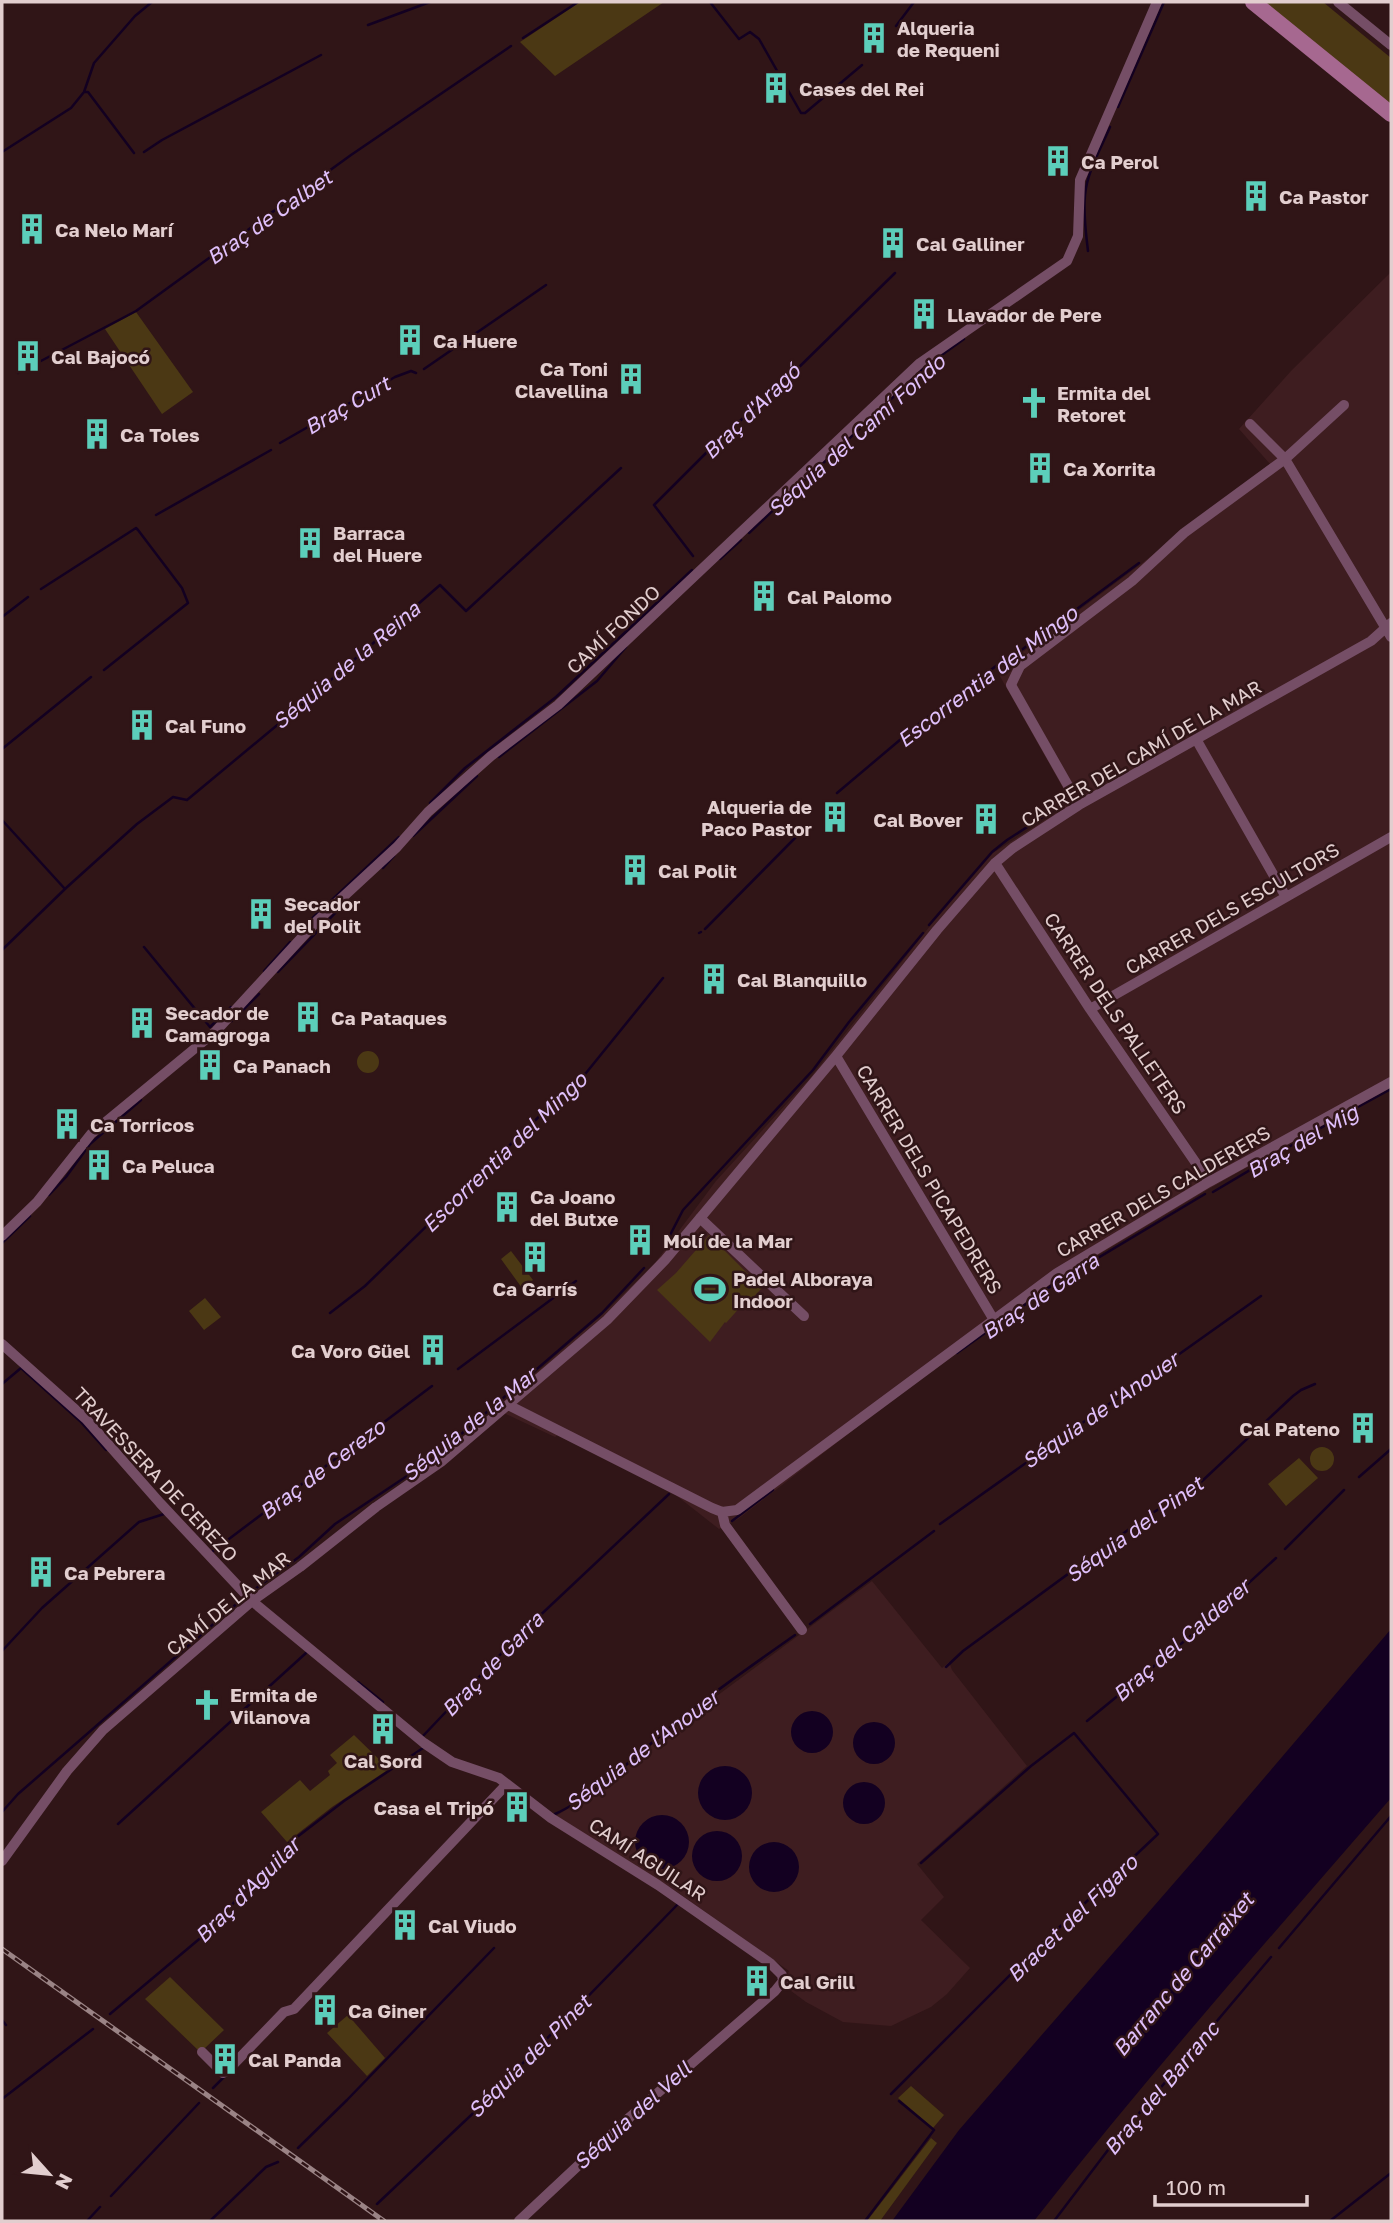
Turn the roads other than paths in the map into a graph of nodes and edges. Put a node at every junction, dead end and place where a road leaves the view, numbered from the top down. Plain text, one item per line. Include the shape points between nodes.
1 (1157, 2) edge
2 (1338, 2) edge
3 (1254, 3) edge
4 (1391, 44) edge
5 (1391, 114) edge
6 (1344, 405) dead end
7 (1250, 424) dead end
8 (1284, 459) junction
9 (1390, 629) edge
10 (1196, 739) junction
11 (1079, 805) junction
12 (1391, 837) edge
13 (995, 863) junction
14 (1286, 897) junction
15 (1090, 1009) junction
16 (836, 1056) junction
17 (1391, 1082) edge
18 (1209, 1182) junction
19 (700, 1218) junction
20 (2, 1236) edge
21 (804, 1317) dead end
22 (994, 1320) junction
23 (2, 1344) edge
24 (508, 1405) junction
25 (722, 1512) junction
26 (252, 1601) junction
27 (802, 1630) dead end
28 (506, 1785) junction
29 (2, 1861) edge
30 (202, 2052) dead end
31 (519, 2221) edge

1 - 20 street, CAMÍ FONDO via 1080,180 1078,236 1067,261 920,363 558,705 428,812 317,921 216,1031 91,1134 37,1202
2 - 4 street
3 - 5 main road
6 - 8 street
7 - 8 street
8 - 9 street
8 - 11 street via 1020,666 1011,685
9 - 10 street, CARRER DEL CAMÍ DE LA MAR
10 - 11 street, CARRER DEL CAMÍ DE LA MAR
10 - 14 street
11 - 13 street, CARRER DEL CAMÍ DE LA MAR
12 - 14 street, CARRER DELS ESCULTORS
13 - 15 street, CARRER DELS PALLETERS
13 - 16 street, CARRER DEL CAMÍ DE LA MAR
14 - 15 street, CARRER DELS ESCULTORS
15 - 18 street, CARRER DELS PALLETERS
16 - 19 street, CARRER DEL CAMÍ DE LA MAR
16 - 22 street, CARRER DELS PICAPEDRERS
17 - 18 street, CARRER DELS CALDERERS
18 - 22 street, CARRER DELS CALDERERS via 1057,1273
19 - 21 street
19 - 24 street, CARRER DEL CAMÍ DE LA MAR via 607,1320
22 - 25 street, CARRER DELS CALDERERS via 737,1510
23 - 26 street, TRAVESSERA DE CEREZO via 86,1419
24 - 25 street
24 - 26 street, CAMÍ DE LA MAR via 441,1462
25 - 27 street via 725,1525
26 - 28 street, CAMÍ AGUILAR via 441,1756
26 - 29 street, CAMÍ DE LA MAR via 85,1748
28 - 30 street via 294,2009 284,2012 227,2071 219,2070
28 - 31 street, CAMÍ AGUILAR via 770,1962 783,1981

